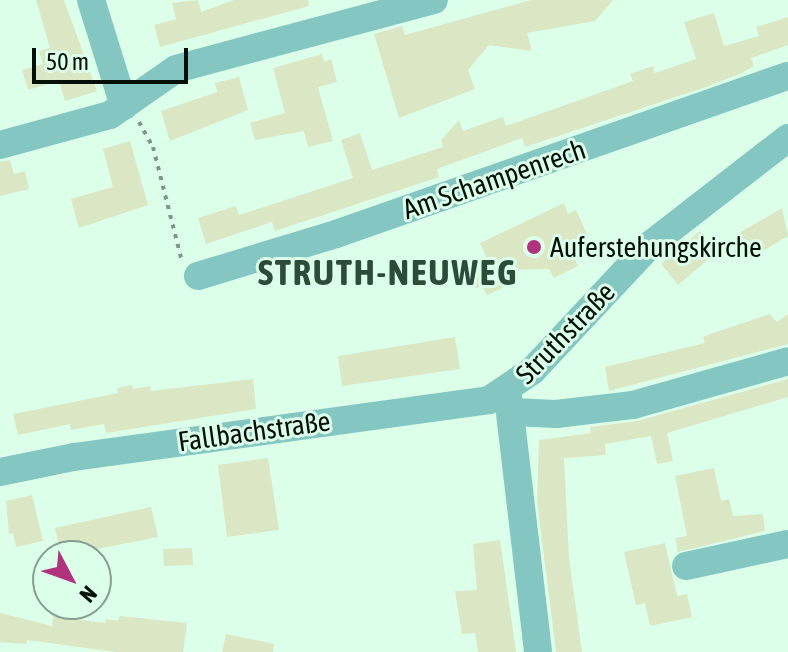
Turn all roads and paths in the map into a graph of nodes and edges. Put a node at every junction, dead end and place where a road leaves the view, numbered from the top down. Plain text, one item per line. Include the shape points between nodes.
1 (91, 0) edge
2 (434, 0) edge
3 (788, 76) edge
4 (124, 106) junction
5 (788, 138) edge
6 (0, 145) edge
7 (176, 242) dead end
8 (198, 276) dead end
9 (788, 361) edge
10 (510, 402) junction
11 (0, 472) edge
12 (788, 544) edge
13 (686, 566) dead end
14 (538, 652) edge

1 - 4 street
2 - 4 street via 176,69
3 - 8 street, Am Schampenrech via 336,234
4 - 6 street via 80,125
4 - 7 path via 149,136
5 - 10 street, Struthstraße via 650,245
9 - 10 street via 633,405 556,414
10 - 11 street, Fallbachstraße via 104,452
10 - 14 street, Struthstraße
12 - 13 street

